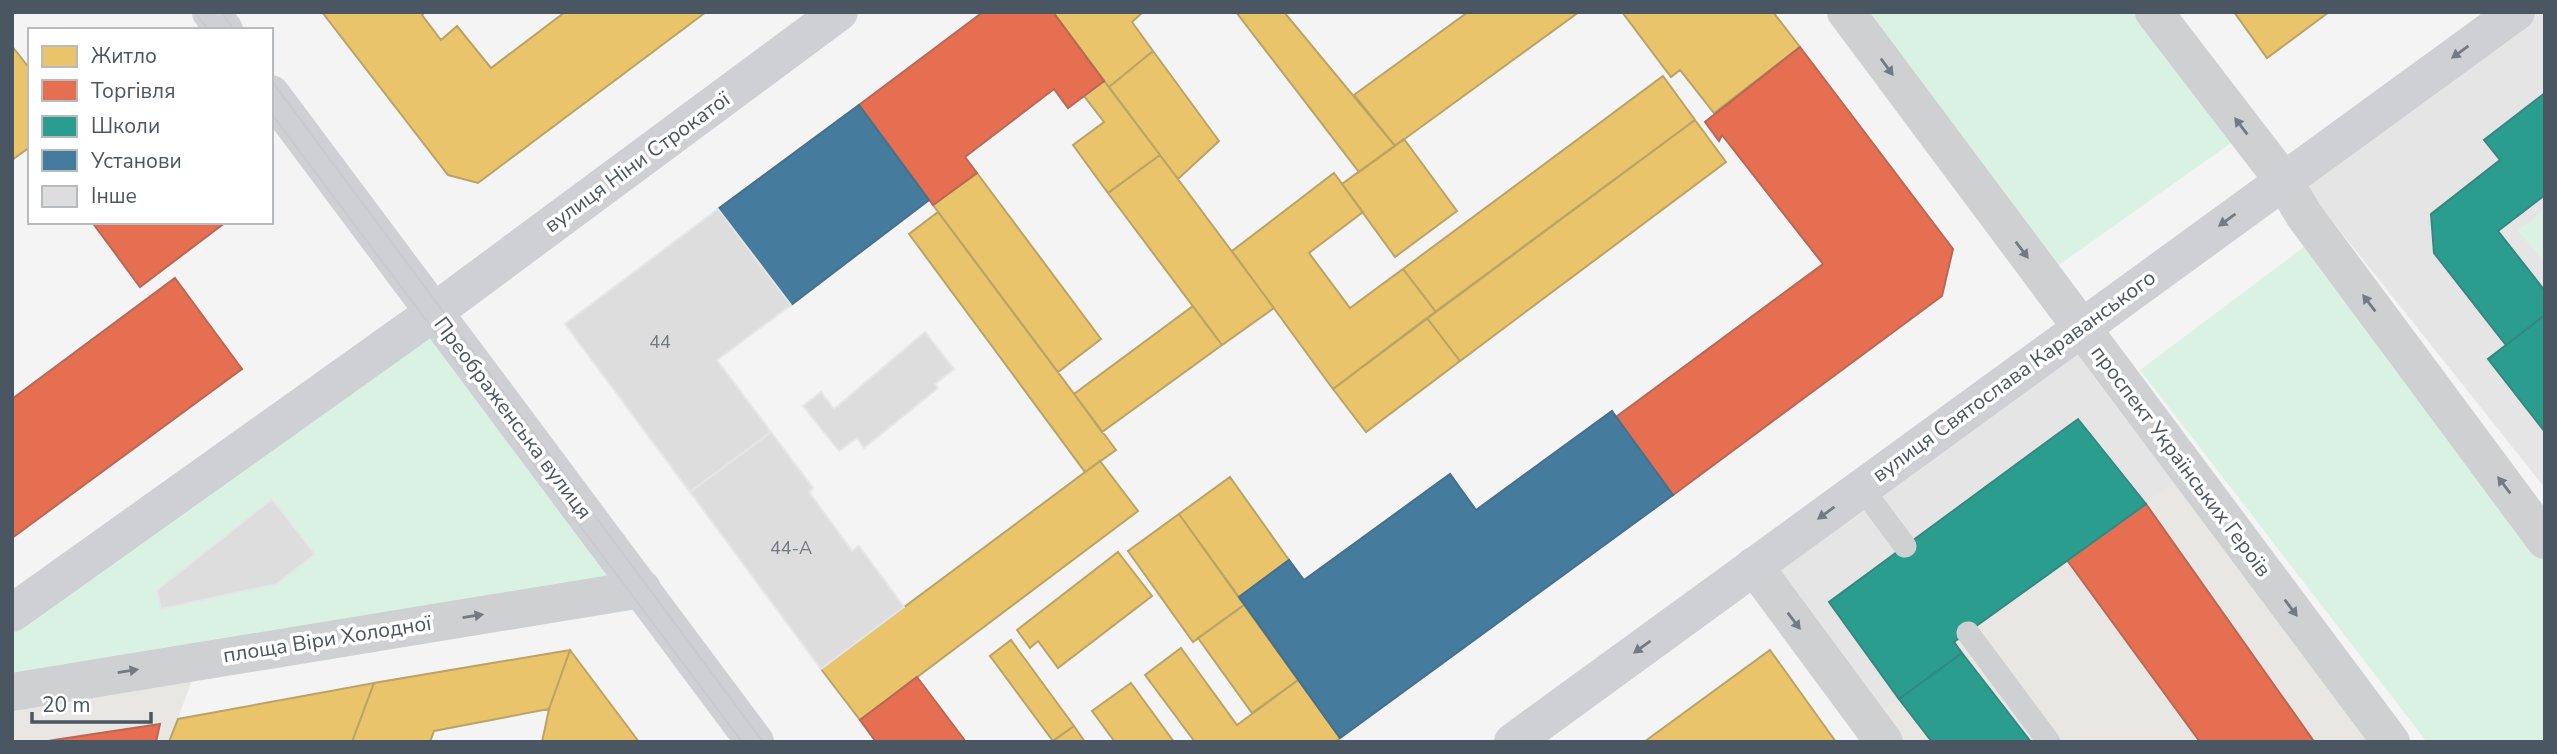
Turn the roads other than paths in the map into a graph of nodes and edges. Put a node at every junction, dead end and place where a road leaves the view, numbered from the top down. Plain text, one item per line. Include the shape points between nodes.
1 (211, 12) edge
2 (839, 12) edge
3 (1846, 12) edge
4 (2154, 12) edge
5 (2516, 12) edge
6 (223, 28) edge
7 (273, 97) edge
8 (2283, 180) junction
9 (434, 312) junction
10 (2080, 327) junction
11 (1861, 487) junction
12 (2545, 540) edge
13 (1905, 546) dead end
14 (1754, 566) junction
15 (642, 589) junction
16 (12, 613) edge
17 (1968, 633) dead end
18 (12, 692) edge
19 (755, 742) edge
20 (1513, 742) edge
21 (1884, 742) edge
22 (2049, 742) edge
23 (2391, 742) edge

1 - 6 main road
2 - 9 main road, вулиця Ніни Строкатої
3 -> 10 street, проспект Українських Героїв
8 -> 4 street
5 -> 8 main road, вулиця Святослава Караванського
7 - 9 main road, Преображенська вулиця
8 -> 10 main road, вулиця Святослава Караванського
12 -> 8 street via 2304,215
9 - 15 main road, Преображенська вулиця
9 - 16 main road
10 - 11 main road, вулиця Святослава Караванського
10 -> 23 street, проспект Українських Героїв
11 - 13 lane
11 -> 14 main road, вулиця Святослава Караванського
14 -> 20 main road, вулиця Святослава Караванського
14 -> 21 street
18 -> 15 street, площа Віри Холодної
15 - 19 main road, Преображенська вулиця
17 - 22 lane

